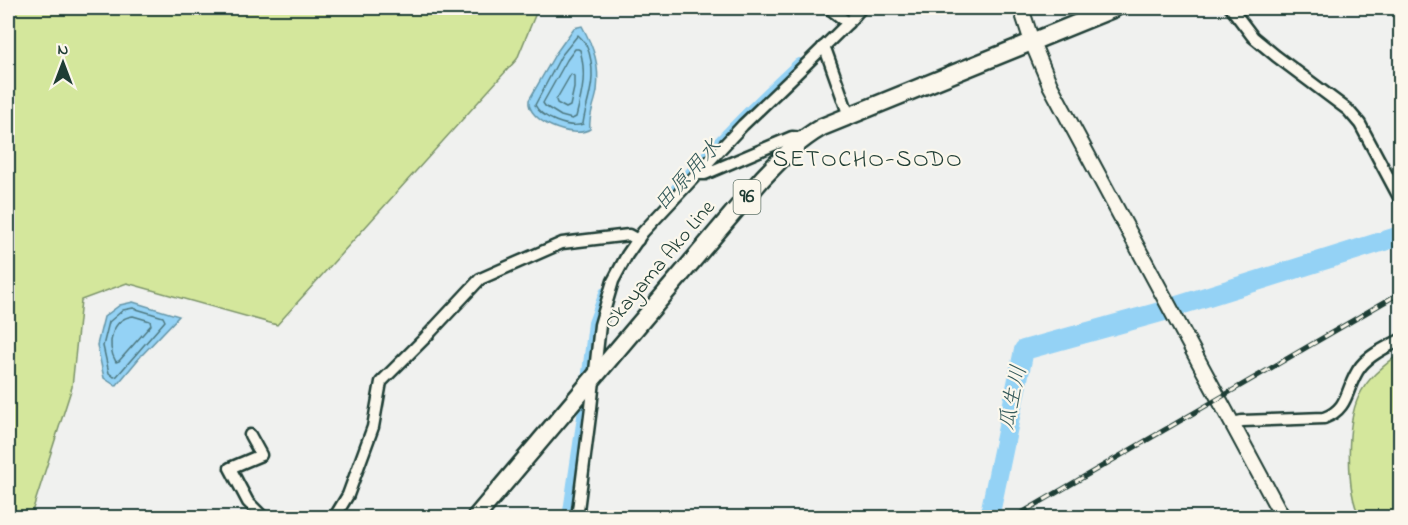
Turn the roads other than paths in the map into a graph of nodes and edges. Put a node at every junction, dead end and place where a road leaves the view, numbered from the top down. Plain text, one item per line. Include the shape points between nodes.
1 (829, 8) edge
2 (861, 8) edge
3 (1021, 8) edge
4 (1115, 8) edge
5 (1231, 8) edge
6 (845, 20) junction
7 (1032, 42) junction
8 (823, 47) junction
9 (849, 116) junction
10 (803, 138) junction
11 (697, 174) junction
12 (1401, 199) edge
13 (634, 238) junction
14 (1401, 340) edge
15 (594, 379) junction
16 (1233, 423) junction
17 (250, 435) dead end
18 (264, 518) edge
19 (334, 518) edge
20 (475, 518) edge
21 (578, 518) edge
22 (1283, 518) edge

1 - 6 street
2 - 6 street
3 - 7 street
4 - 7 main road, Okayama Ako Line / 96
5 - 12 street via 1253,37 1348,110 1360,124
6 - 8 street
7 - 9 main road, Okayama Ako Line / 96
7 - 16 street via 1050,85
8 - 9 street
8 - 11 street
9 - 10 main road, Okayama Ako Line / 96
10 - 11 street via 792,137
10 - 15 main road, Okayama Ako Line / 96 via 761,180
11 - 13 street
13 - 15 street via 613,280 600,325
13 - 19 street via 562,243 480,279 381,382 373,427 348,495
14 - 16 street via 1377,352 1361,366 1334,415
15 - 20 main road, Okayama Ako Line / 96
15 - 21 street
16 - 22 street
17 - 18 street via 261,455 230,468 248,502

